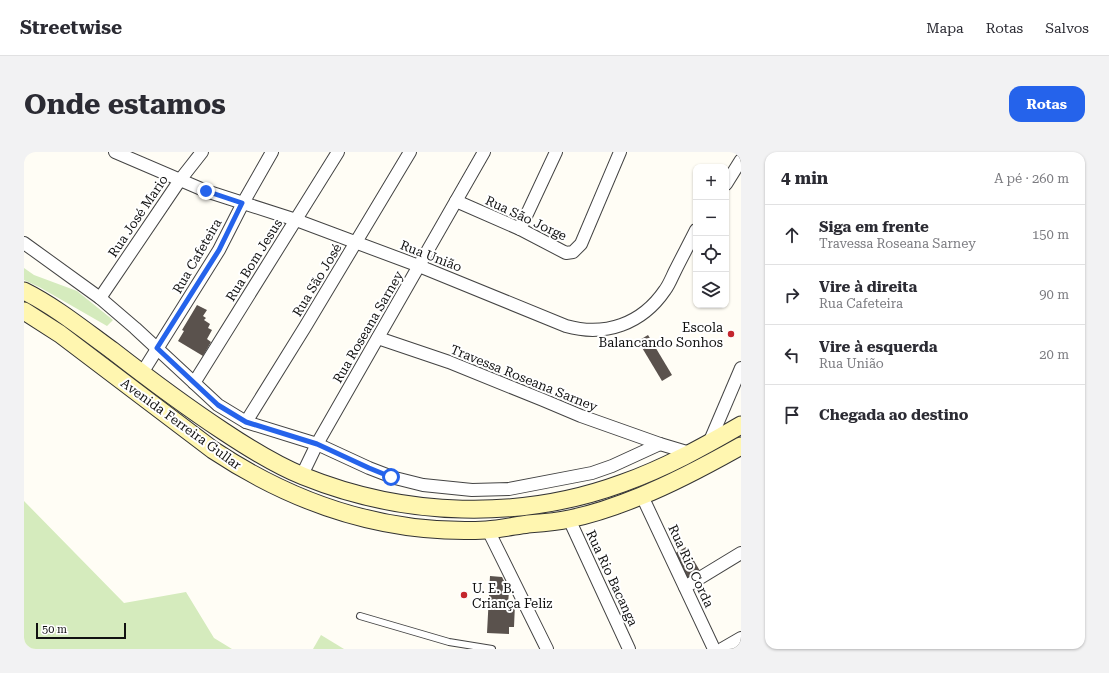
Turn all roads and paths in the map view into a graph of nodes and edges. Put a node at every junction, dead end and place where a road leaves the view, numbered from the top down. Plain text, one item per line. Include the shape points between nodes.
1 (115, 152) edge
2 (202, 152) edge
3 (272, 152) edge
4 (338, 152) edge
5 (410, 152) edge
6 (484, 152) edge
7 (556, 152) edge
8 (620, 152) edge
9 (132, 155) edge
10 (741, 160) edge
11 (729, 179) edge
12 (180, 180) junction
13 (456, 201) junction
14 (242, 203) junction
15 (296, 220) junction
16 (520, 229) junction
17 (693, 236) edge
18 (24, 243) edge
19 (356, 243) junction
20 (419, 266) junction
21 (24, 291) edge
22 (100, 298) junction
23 (24, 310) edge
24 (378, 338) junction
25 (157, 348) junction
26 (126, 361) junction
27 (741, 368) edge
28 (142, 373) junction
29 (116, 376) junction
30 (194, 383) junction
31 (246, 422) junction
32 (741, 425) edge
33 (709, 443) junction
34 (317, 444) junction
35 (660, 444) junction
36 (741, 446) edge
37 (690, 453) junction
38 (302, 475) junction
39 (642, 496) junction
40 (569, 519) junction
41 (488, 530) junction
42 (741, 553) edge
43 (685, 587) junction
44 (360, 616) dead end
45 (741, 638) edge
46 (492, 649) edge
47 (547, 649) edge
48 (630, 649) edge
49 (714, 649) edge
50 (722, 649) edge

1 - 9 street, Rua União
2 - 12 street, Rua José Mario
3 - 14 street, Rua Cafeteira
4 - 15 street, Rua Bom Jesus
5 - 19 street, Rua São José
6 - 13 street, Rua Roseana Sarney
7 - 16 street
8 - 16 street, Rua São Jorge via 581,244 574,252 566,253
9 - 12 street, Rua União
10 - 11 street
12 - 14 street, Rua União
12 - 22 street, Rua José Mario
13 - 16 street, Rua São Jorge
13 - 20 street, Rua Roseana Sarney
14 - 15 street, Rua União
14 - 25 street, Rua Cafeteira via 219,250
15 - 19 street, Rua União
15 - 30 street, Rua Bom Jesus
17 - 20 street, Rua União via 666,290 655,303 627,323 602,330 579,330 566,326
18 - 22 street
19 - 20 street, Rua União
19 - 31 street, Rua São José
20 - 24 street, Rua Roseana Sarney
21 - 26 main road, Avenida Ferreira Gullar via 60,313
22 - 25 street
23 - 29 main road, Avenida Ferreira Gullar
24 - 34 street, Rua Roseana Sarney
24 - 35 street, Travessa Roseana Sarney via 449,362 581,416
25 - 28 street, Rua Cafeteira
25 - 30 street
26 - 28 main road, Avenida Ferreira Gullar
26 - 29 main road
27 - 33 street
28 - 38 main road, Avenida Ferreira Gullar via 225,433
29 - 41 main road, Avenida Ferreira Gullar via 213,450 287,492 348,515 379,523
30 - 31 street via 218,405
31 - 34 street
32 - 33 main road, Avenida Ferreira Gullar
33 - 37 main road, Avenida Ferreira Gullar
34 - 35 street via 407,482 472,490 509,489 592,473
34 - 38 street, Rua Roseana Sarney
35 - 37 street, Travessa Roseana Sarney
36 - 39 main road, Avenida Ferreira Gullar
37 - 38 main road, Avenida Ferreira Gullar via 647,474 603,490 540,504 504,508 461,510 387,502
39 - 40 main road, Avenida Ferreira Gullar
39 - 43 street, Rua Rio Corda
40 - 41 main road, Avenida Ferreira Gullar
40 - 48 street, Rua Rio Bacanga
41 - 47 street
42 - 43 street
43 - 49 street, Rua Rio Corda
44 - 46 lane via 449,642
45 - 50 street

